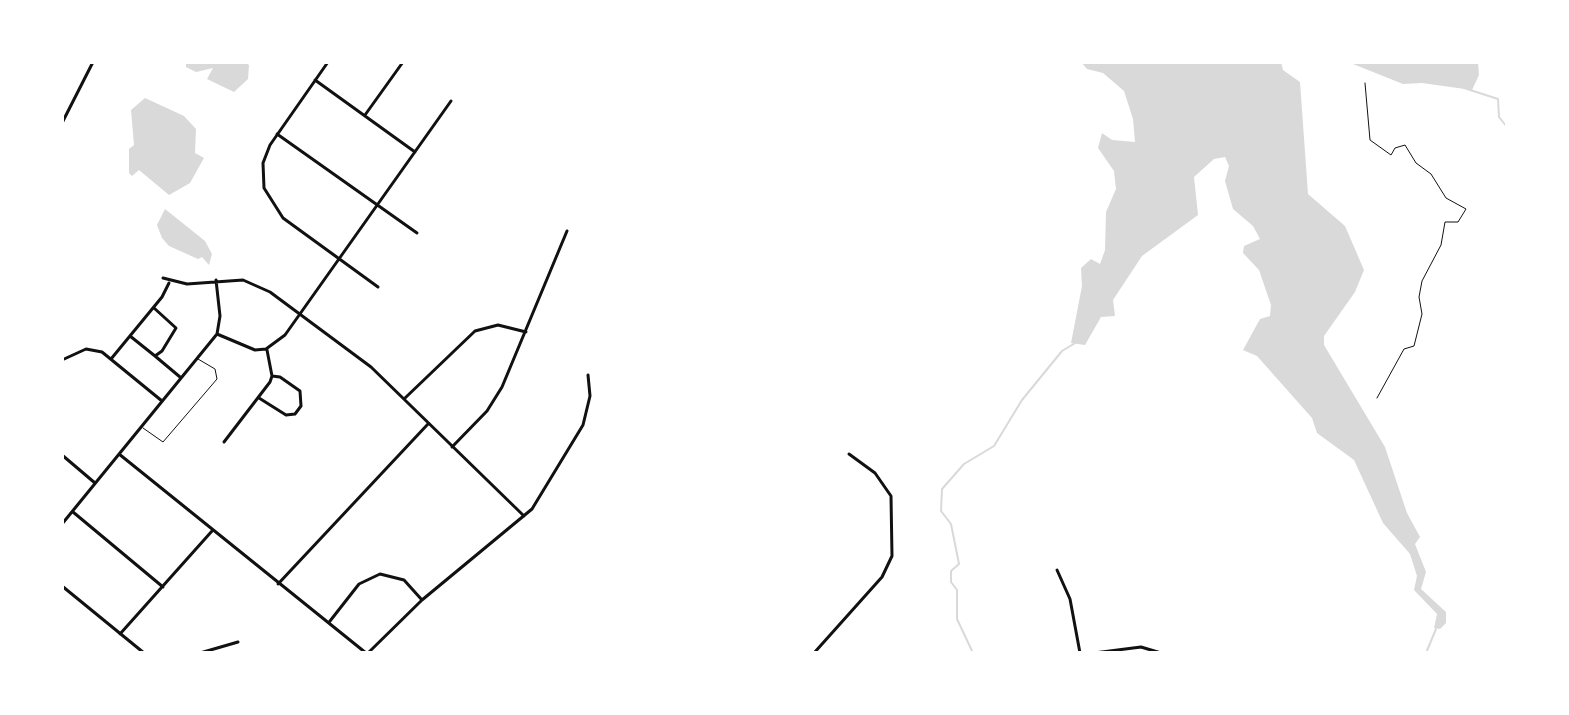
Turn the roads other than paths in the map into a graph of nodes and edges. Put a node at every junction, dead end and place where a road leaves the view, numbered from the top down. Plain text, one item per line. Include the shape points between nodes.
1 (93, 62) edge
2 (328, 62) edge
3 (403, 62) edge
4 (315, 80) junction
5 (451, 101) dead end
6 (365, 115) junction
7 (62, 123) edge
8 (277, 134) junction
9 (415, 152) junction
10 (378, 205) junction
11 (567, 231) dead end
12 (417, 233) dead end
13 (340, 258) junction
14 (163, 278) dead end
15 (216, 280) junction
16 (170, 281) junction
17 (378, 287) dead end
18 (154, 308) junction
19 (299, 314) junction
20 (526, 332) junction
21 (217, 334) junction
22 (130, 336) junction
23 (266, 349) junction
24 (155, 356) junction
25 (196, 358) junction
26 (111, 359) junction
27 (62, 360) edge
28 (588, 375) dead end
29 (272, 376) junction
30 (181, 377) junction
31 (259, 398) junction
32 (404, 399) junction
33 (162, 401) junction
34 (428, 424) junction
35 (141, 427) junction
36 (224, 442) dead end
37 (452, 447) junction
38 (119, 454) junction
39 (849, 454) dead end
40 (62, 455) edge
41 (95, 483) junction
42 (72, 512) junction
43 (524, 516) junction
44 (62, 524) edge
45 (212, 531) junction
46 (1057, 570) dead end
47 (278, 584) junction
48 (62, 586) edge
49 (163, 587) junction
50 (422, 600) junction
51 (330, 621) junction
52 (120, 634) junction
53 (238, 642) dead end
54 (144, 653) edge
55 (200, 653) edge
56 (367, 653) edge
57 (814, 653) edge
58 (1080, 653) edge
59 (1094, 653) edge
60 (1161, 653) edge

1 - 7 street
2 - 4 street
3 - 6 street
4 - 6 street
4 - 8 street
5 - 9 street
6 - 9 street
8 - 10 street
8 - 13 street via 263,163 268,199 283,218
9 - 10 street
10 - 12 street
10 - 13 street
11 - 20 street
13 - 17 street
13 - 19 street
14 - 16 street
15 - 16 street
15 - 19 street via 256,285
15 - 21 street
16 - 18 street
18 - 22 street
18 - 24 street via 176,328
19 - 23 street via 285,335
19 - 32 street via 357,355
20 - 32 street via 498,325 475,331
20 - 37 street via 496,398
21 - 23 street via 240,346
21 - 25 street
22 - 24 street
22 - 26 street
23 - 29 street
24 - 30 street
25 - 30 street
25 - 35 lane via 215,369 217,379 163,442
26 - 27 street via 86,349
26 - 33 street
28 - 43 street via 590,396 575,444
29 - 31 street
29 - 31 street via 300,391 301,406 286,415
30 - 33 street
31 - 36 street
32 - 34 street
33 - 35 street
34 - 37 street
34 - 47 street
35 - 38 street
37 - 43 street
38 - 41 street
38 - 45 street
39 - 57 street via 875,473 891,496 892,556 882,577
40 - 41 street
41 - 42 street
42 - 44 street
42 - 49 street
43 - 50 street
45 - 47 street
45 - 49 street
46 - 58 street via 1070,599
47 - 51 street
48 - 52 street
49 - 52 street
50 - 51 street via 404,580 380,574 359,584
50 - 56 street
51 - 56 street
52 - 54 street
53 - 55 street
59 - 60 street via 1141,647

